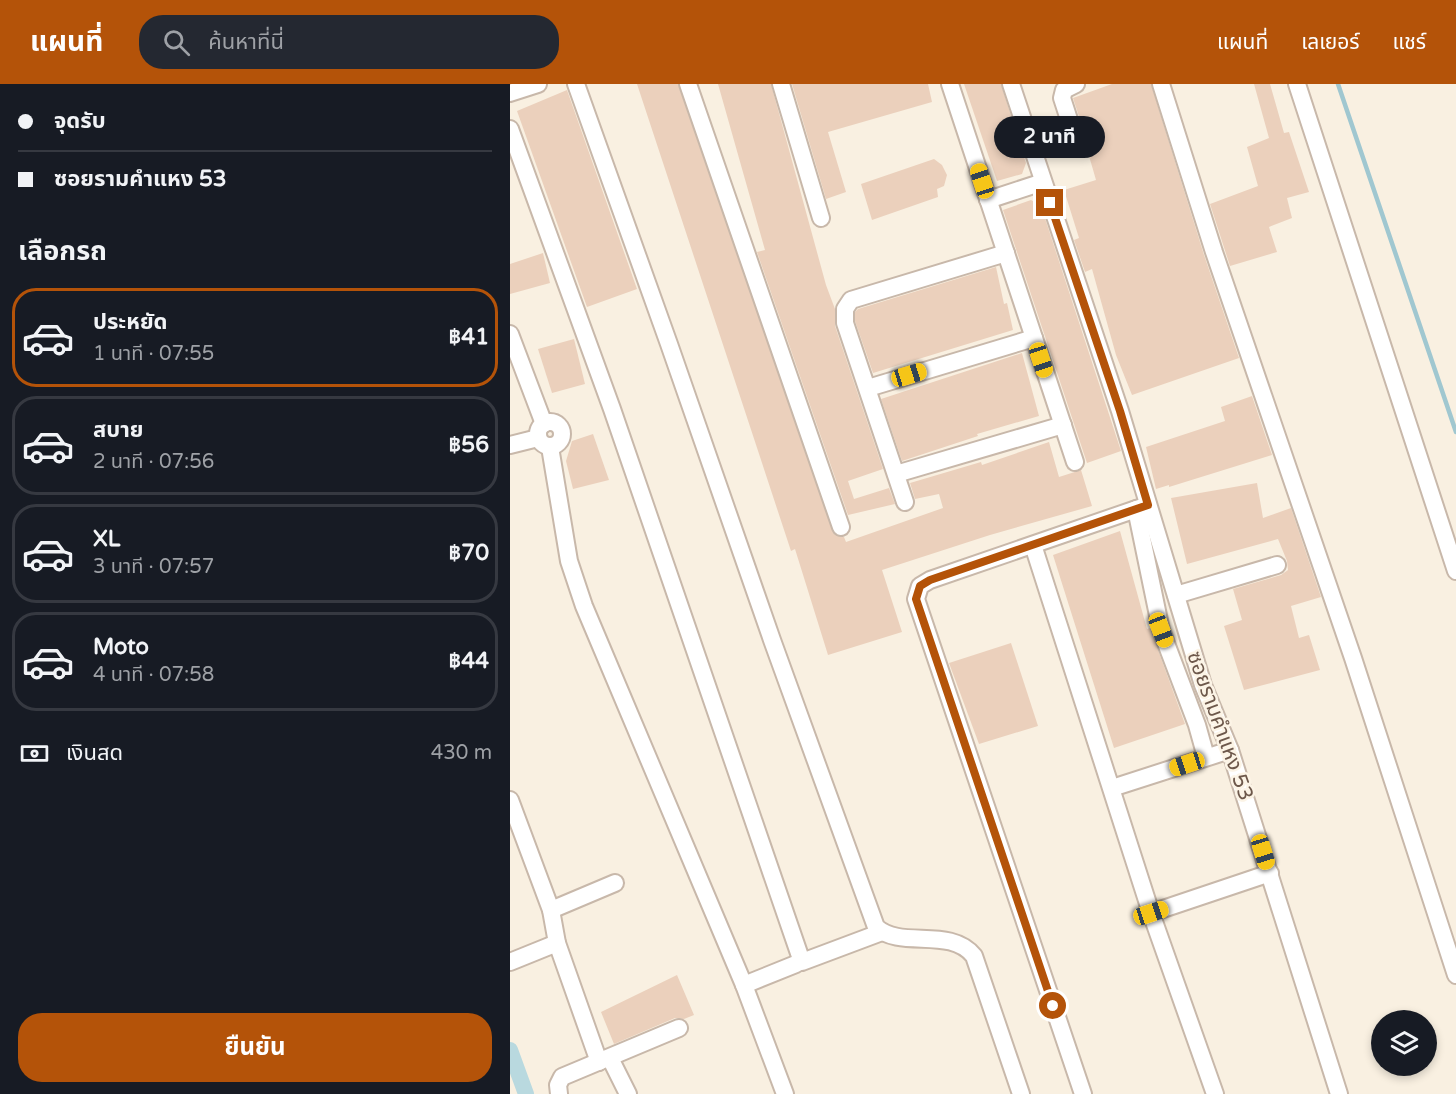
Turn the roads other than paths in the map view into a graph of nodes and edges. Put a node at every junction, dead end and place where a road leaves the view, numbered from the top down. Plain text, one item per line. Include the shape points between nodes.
1 (538, 84) edge
2 (576, 84) edge
3 (688, 84) edge
4 (781, 84) edge
5 (950, 84) edge
6 (1011, 84) edge
7 (1076, 84) edge
8 (1161, 84) edge
9 (1298, 84) edge
10 (510, 93) edge
11 (510, 129) edge
12 (1075, 138) dead end
13 (1043, 182) junction
14 (988, 200) junction
15 (821, 218) dead end
16 (1006, 254) junction
17 (510, 334) edge
18 (1034, 338) junction
19 (868, 388) junction
20 (1063, 425) junction
21 (544, 436) junction
22 (510, 446) edge
23 (1075, 462) dead end
24 (896, 474) junction
25 (905, 502) dead end
26 (1142, 507) junction
27 (841, 527) dead end
28 (1033, 545) junction
29 (1277, 565) dead end
30 (1456, 571) edge
31 (1176, 595) junction
32 (1230, 750) junction
33 (1206, 757) junction
34 (1112, 788) junction
35 (510, 800) edge
36 (1270, 873) junction
37 (615, 883) dead end
38 (551, 910) junction
39 (1151, 913) junction
40 (882, 932) junction
41 (557, 944) junction
42 (510, 962) edge
43 (796, 964) dead end
44 (1456, 975) edge
45 (744, 985) junction
46 (679, 1029) dead end
47 (605, 1060) junction
48 (559, 1094) edge
49 (628, 1094) edge
50 (785, 1094) edge
51 (1021, 1094) edge
52 (1083, 1094) edge
53 (1215, 1094) edge
54 (1339, 1094) edge

1 - 10 street
2 - 40 street via 772,640 876,927
3 - 27 street
4 - 15 street
5 - 14 street
6 - 13 street, ซอยรามคำแหง 53
7 - 12 street via 1064,90 1062,98
8 - 44 street
9 - 30 street
11 - 40 street via 612,409 802,962
13 - 14 street
13 - 26 street, ซอยรามคำแหง 53 via 1120,411
14 - 16 street
16 - 18 street
16 - 19 street via 852,300 845,309 846,323
17 - 21 street
18 - 19 street
18 - 20 street
19 - 24 street
20 - 23 street
20 - 24 street
21 - 22 street
21 - 45 street via 569,561 584,606
24 - 25 street
26 - 28 street
26 - 31 street, ซอยรามคำแหง 53
26 - 33 street via 1161,630
28 - 34 street
28 - 52 street via 930,580 920,586 916,599
29 - 31 street
31 - 32 street, ซอยรามคำแหง 53 via 1203,685
32 - 33 street
32 - 36 street, ซอยรามคำแหง 53
33 - 34 street
34 - 39 street
35 - 38 street
36 - 39 street
36 - 54 street, ซอยรามคำแหง 53
37 - 38 street
38 - 41 street
39 - 53 street
40 - 51 street via 967,947 974,956
41 - 42 street
41 - 47 street
43 - 45 street
45 - 50 street
46 - 47 street
47 - 48 street via 561,1077
47 - 49 street

